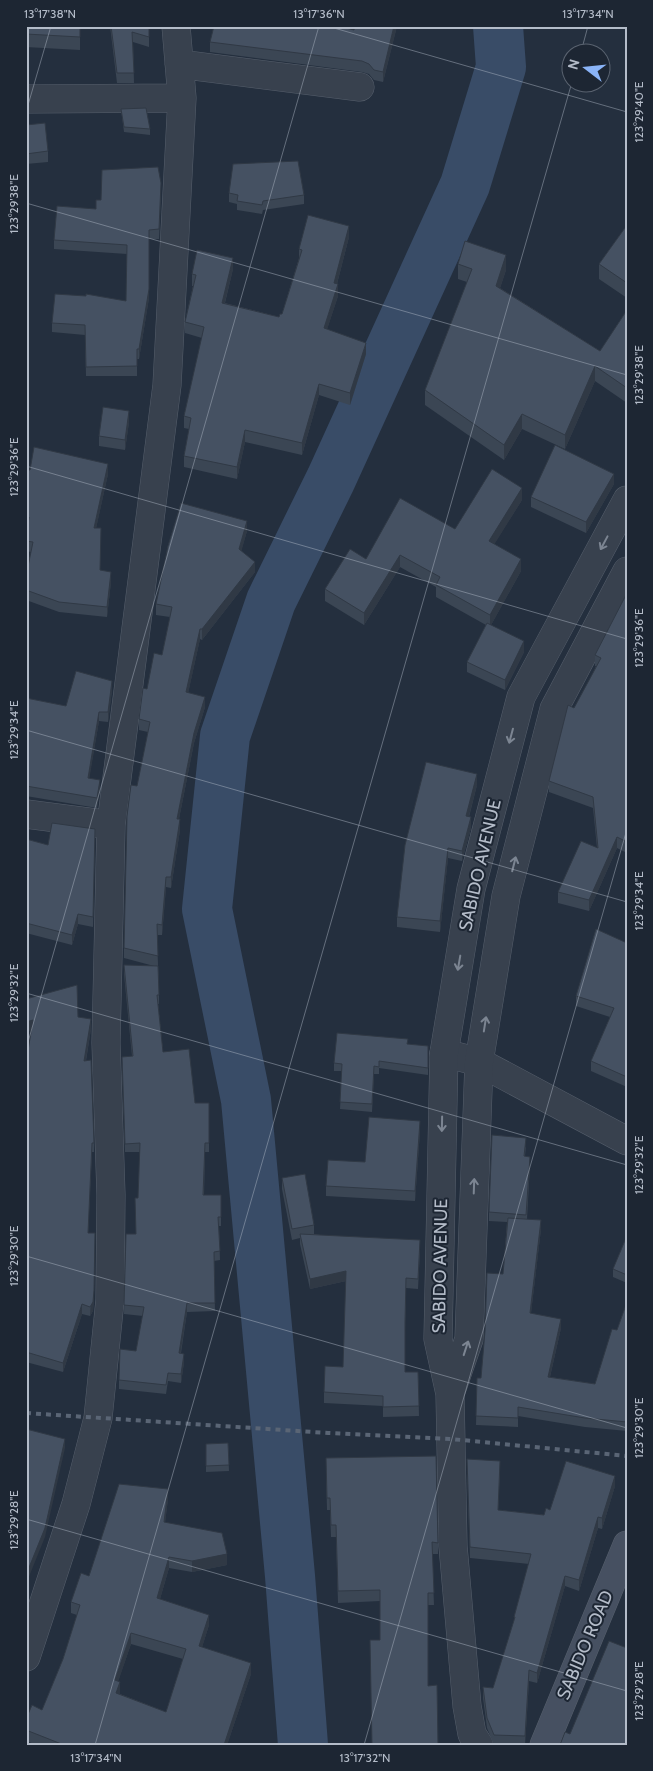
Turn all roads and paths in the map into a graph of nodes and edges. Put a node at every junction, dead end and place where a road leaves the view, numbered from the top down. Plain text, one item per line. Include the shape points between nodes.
1 (176, 26) edge
2 (179, 64) junction
3 (360, 87) dead end
4 (182, 98) junction
5 (26, 99) edge
6 (627, 500) edge
7 (627, 571) edge
8 (521, 698) junction
9 (554, 709) junction
10 (26, 814) edge
11 (111, 825) junction
12 (471, 889) junction
13 (506, 896) junction
14 (444, 1053) junction
15 (479, 1062) junction
16 (627, 1141) edge
17 (450, 1394) junction
18 (627, 1545) edge
19 (26, 1657) edge
20 (479, 1745) edge
21 (544, 1745) edge

1 - 2 street
2 - 3 street
2 - 4 street
4 - 5 street
4 - 11 street via 167,385
6 -> 8 street, SABIDO AVENUE
7 - 9 street, SABIDO AVENUE
8 - 9 street
8 -> 12 street, SABIDO AVENUE
13 -> 9 street, SABIDO AVENUE
10 - 11 street
11 - 19 street via 106,1043 111,1195 110,1300 98,1418 76,1504
12 - 13 street
12 -> 14 street, SABIDO AVENUE
15 -> 13 street, SABIDO AVENUE
14 - 15 street
14 -> 17 street, SABIDO AVENUE via 438,1339
15 - 16 street
17 -> 15 street, SABIDO AVENUE via 469,1339
17 - 20 street via 453,1546 467,1706 472,1734
18 - 21 main road, SABIDO ROAD

